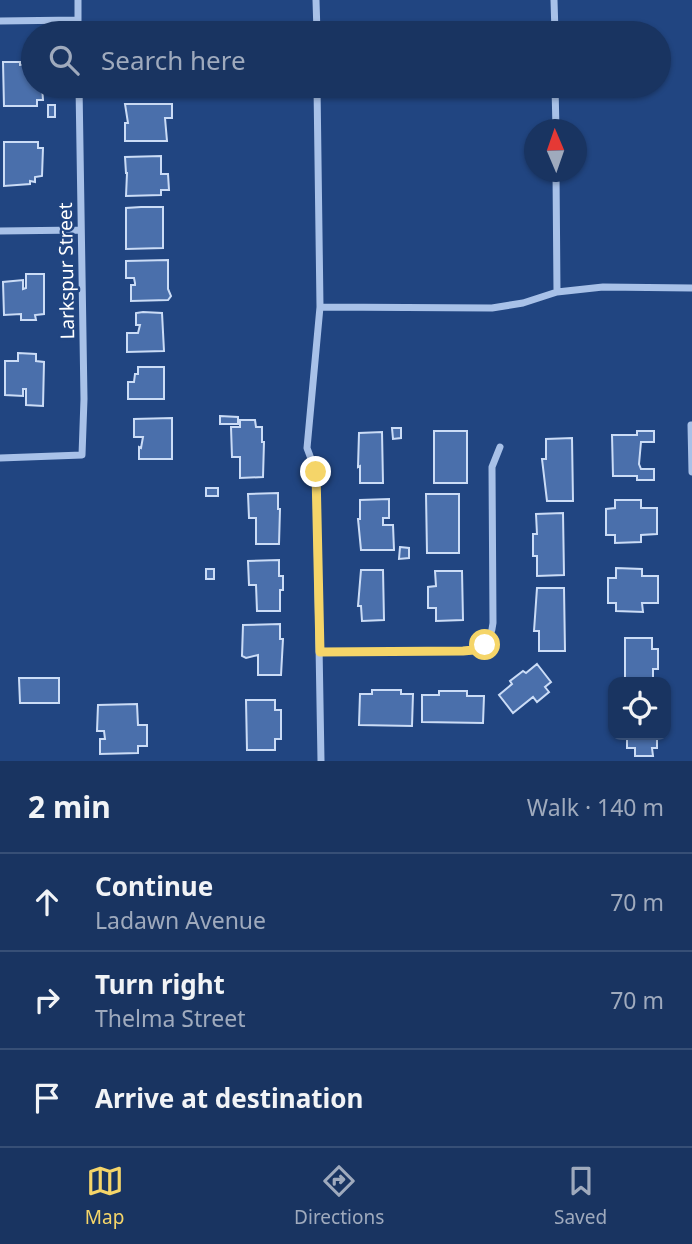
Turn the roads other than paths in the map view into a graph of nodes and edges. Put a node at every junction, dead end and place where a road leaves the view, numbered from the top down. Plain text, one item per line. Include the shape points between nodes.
1 (78, 0) edge
2 (316, 0) edge
3 (554, 0) edge
4 (78, 20) joint
5 (0, 21) edge
6 (317, 21) edge
7 (555, 21) edge
8 (79, 98) edge
9 (317, 98) edge
10 (555, 98) edge
11 (556, 119) edge
12 (556, 182) edge
13 (81, 230) junction
14 (0, 232) edge
15 (692, 288) edge
16 (557, 292) junction
17 (320, 307) junction
18 (691, 425) edge
19 (500, 447) dead end
20 (0, 458) edge
21 (692, 472) edge
22 (320, 652) junction
23 (321, 761) edge

1 - 4 street
2 - 6 street
3 - 7 street
4 - 5 street
8 - 13 street, Larkspur Street
9 - 17 street
10 - 11 street
12 - 16 street
13 - 14 street
13 - 20 street, Larkspur Street via 82,455
15 - 16 street via 603,287
16 - 17 street via 492,309
17 - 22 street via 307,448 316,472
18 - 21 street
19 - 22 street via 492,467 493,622 485,645 463,651
22 - 23 street

